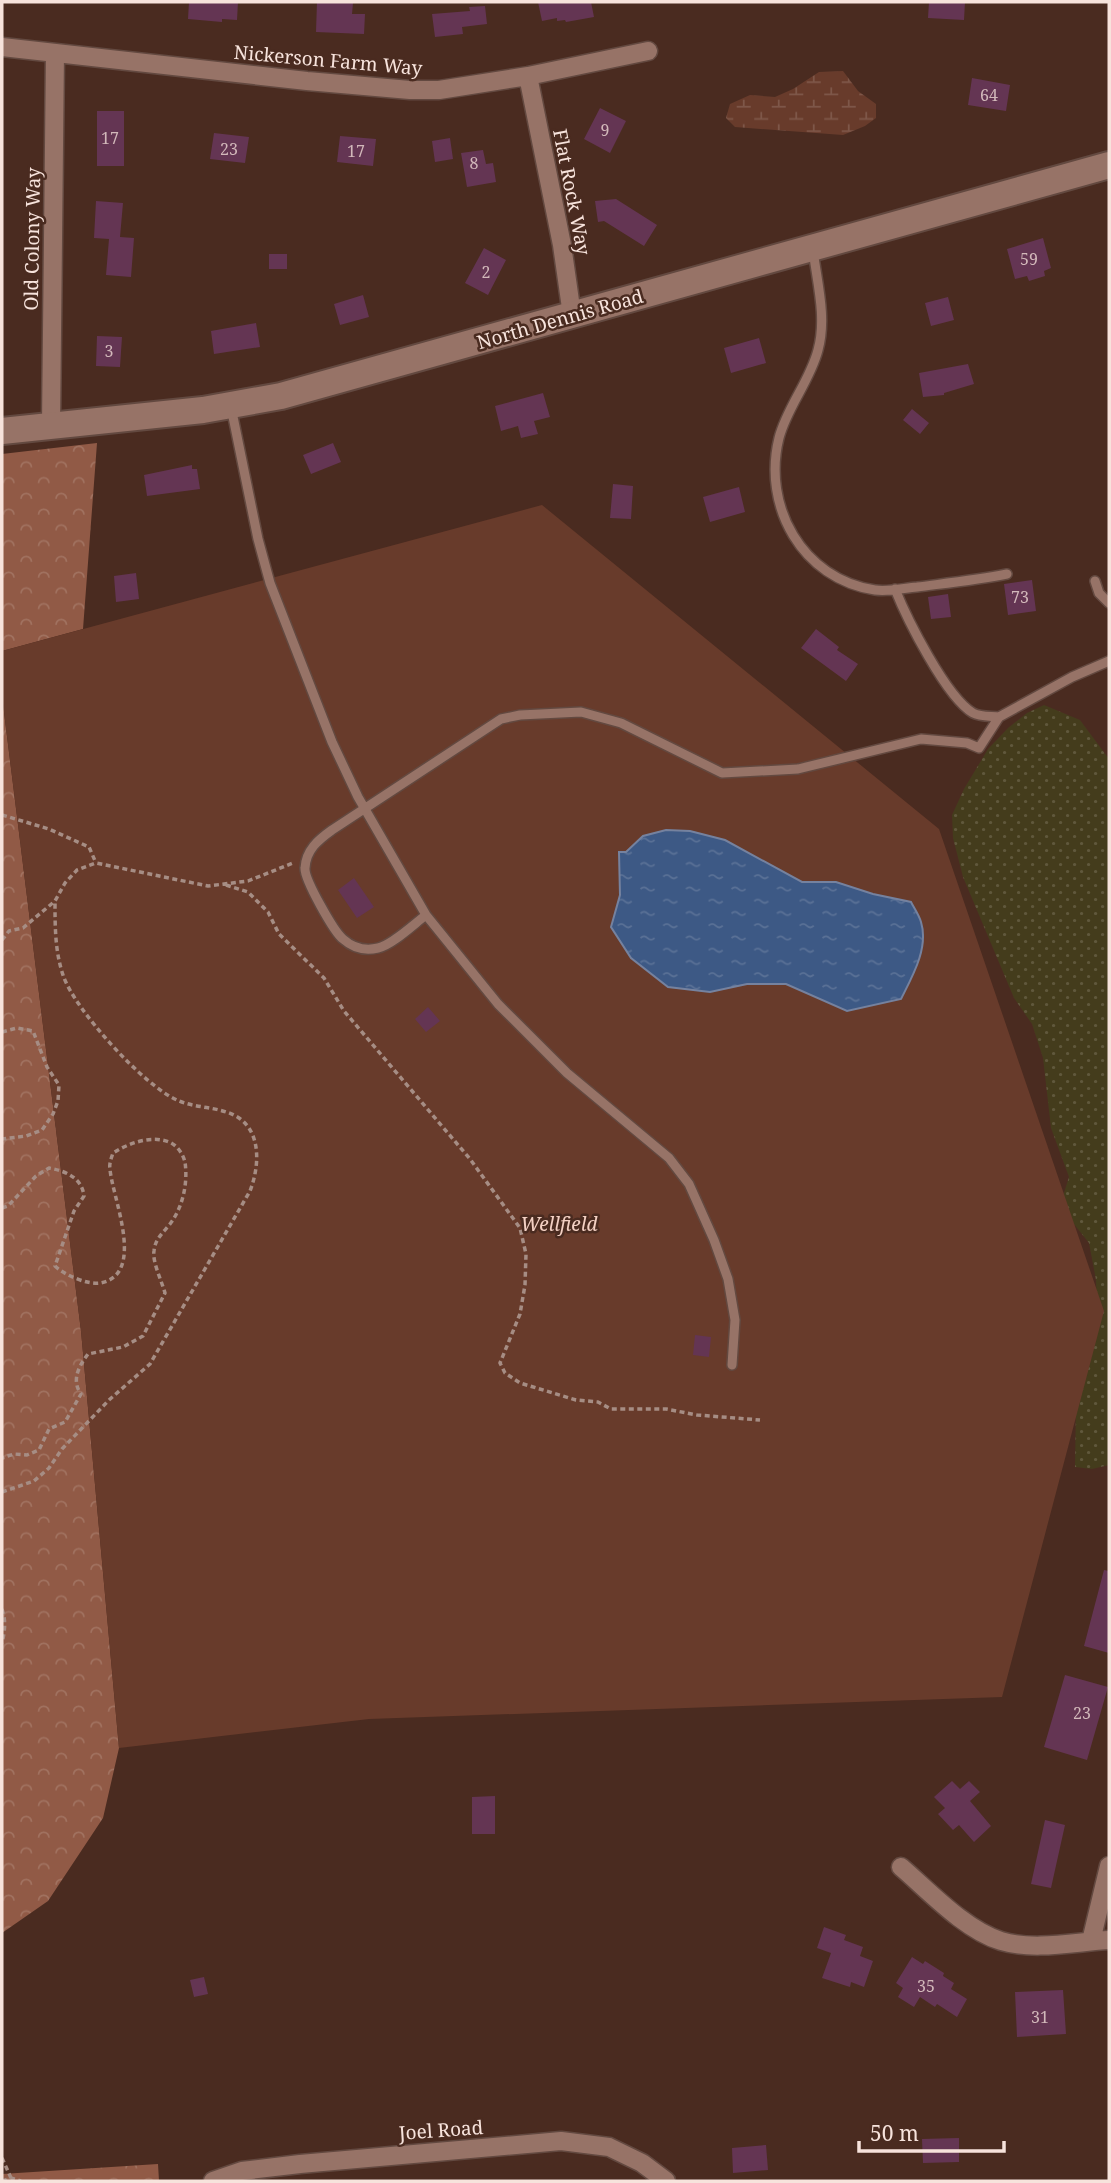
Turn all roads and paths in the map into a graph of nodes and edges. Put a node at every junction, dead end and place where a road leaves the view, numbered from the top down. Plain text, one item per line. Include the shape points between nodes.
1 (2, 47) edge
2 (648, 51) dead end
3 (55, 53) junction
4 (528, 76) junction
5 (1109, 165) edge
6 (813, 249) junction
7 (572, 316) junction
8 (231, 406) junction
9 (51, 425) junction
10 (2, 431) edge
11 (1007, 574) dead end
12 (1095, 581) dead end
13 (895, 589) junction
14 (1109, 603) edge
15 (1109, 661) edge
16 (999, 717) junction
17 (365, 807) junction
18 (2, 815) edge
19 (308, 856) junction
20 (96, 863) junction
21 (226, 885) junction
22 (55, 901) junction
23 (426, 915) junction
24 (2, 940) edge
25 (2, 1032) edge
26 (2, 1139) edge
27 (2, 1208) edge
28 (732, 1364) dead end
29 (760, 1420) dead end
30 (2, 1458) edge
31 (2, 1492) edge
32 (2, 1609) edge
33 (2, 1643) edge
34 (1109, 1866) edge
35 (901, 1867) dead end
36 (1109, 1940) edge
37 (1091, 1941) junction
38 (2, 2158) edge
39 (11, 2178) junction
40 (2, 2181) edge
41 (21, 2181) edge
42 (212, 2181) edge
43 (666, 2181) edge

1 - 3 street, Nickerson Farm Way
2 - 4 street, Nickerson Farm Way
3 - 4 street, Nickerson Farm Way via 410,90
3 - 9 street, Old Colony Way
4 - 7 street, Flat Rock Way
5 - 6 main road, North Dennis Road
6 - 7 main road, North Dennis Road
6 - 13 lane via 822,329 818,352 779,438 775,477 783,518 804,553 836,576 876,590
7 - 8 main road, North Dennis Road
8 - 9 main road, North Dennis Road
8 - 17 lane via 270,583 332,742
9 - 10 main road, North Dennis Road
11 - 13 lane
12 - 14 lane
13 - 16 lane via 920,643 962,706 976,715
15 - 16 lane
16 - 17 lane via 979,748 921,739 798,769 722,773 621,723 581,712 520,715 483,729
17 - 19 lane via 314,842
17 - 23 lane
18 - 20 path via 89,847
19 - 21 path via 248,881
19 - 23 lane via 306,879 341,938 359,949 384,947
20 - 21 path via 191,885
20 - 22 path via 77,870
21 - 29 path via 248,892 262,904 279,934 324,978 344,1010 470,1159 520,1228 526,1254 525,1285 520,1314 500,1363 505,1373 532,1387 611,1409 666,1409
22 - 24 path
22 - 31 path via 54,940 63,978 94,1026 132,1066 175,1100 239,1118 251,1131 257,1173 150,1364 34,1481
23 - 28 lane via 508,1014 567,1073 669,1158 689,1184 728,1279 735,1320
25 - 26 path via 17,1028 33,1031 59,1085 58,1101 43,1130
27 - 30 path via 49,1168 74,1177 83,1186 84,1196 55,1266 92,1284 104,1283 121,1268 124,1235 109,1167 113,1153 141,1141 163,1140 174,1144 184,1157 187,1186 154,1249 164,1293 143,1336 123,1348 88,1353 77,1376 81,1394 65,1422 49,1429 39,1450
32 - 33 path
34 - 37 street
35 - 37 street via 974,1929 1000,1941 1026,1945
36 - 37 street
38 - 39 path
39 - 40 path
39 - 41 path
42 - 43 street, Joel Road via 242,2171 300,2164 561,2141 609,2147

